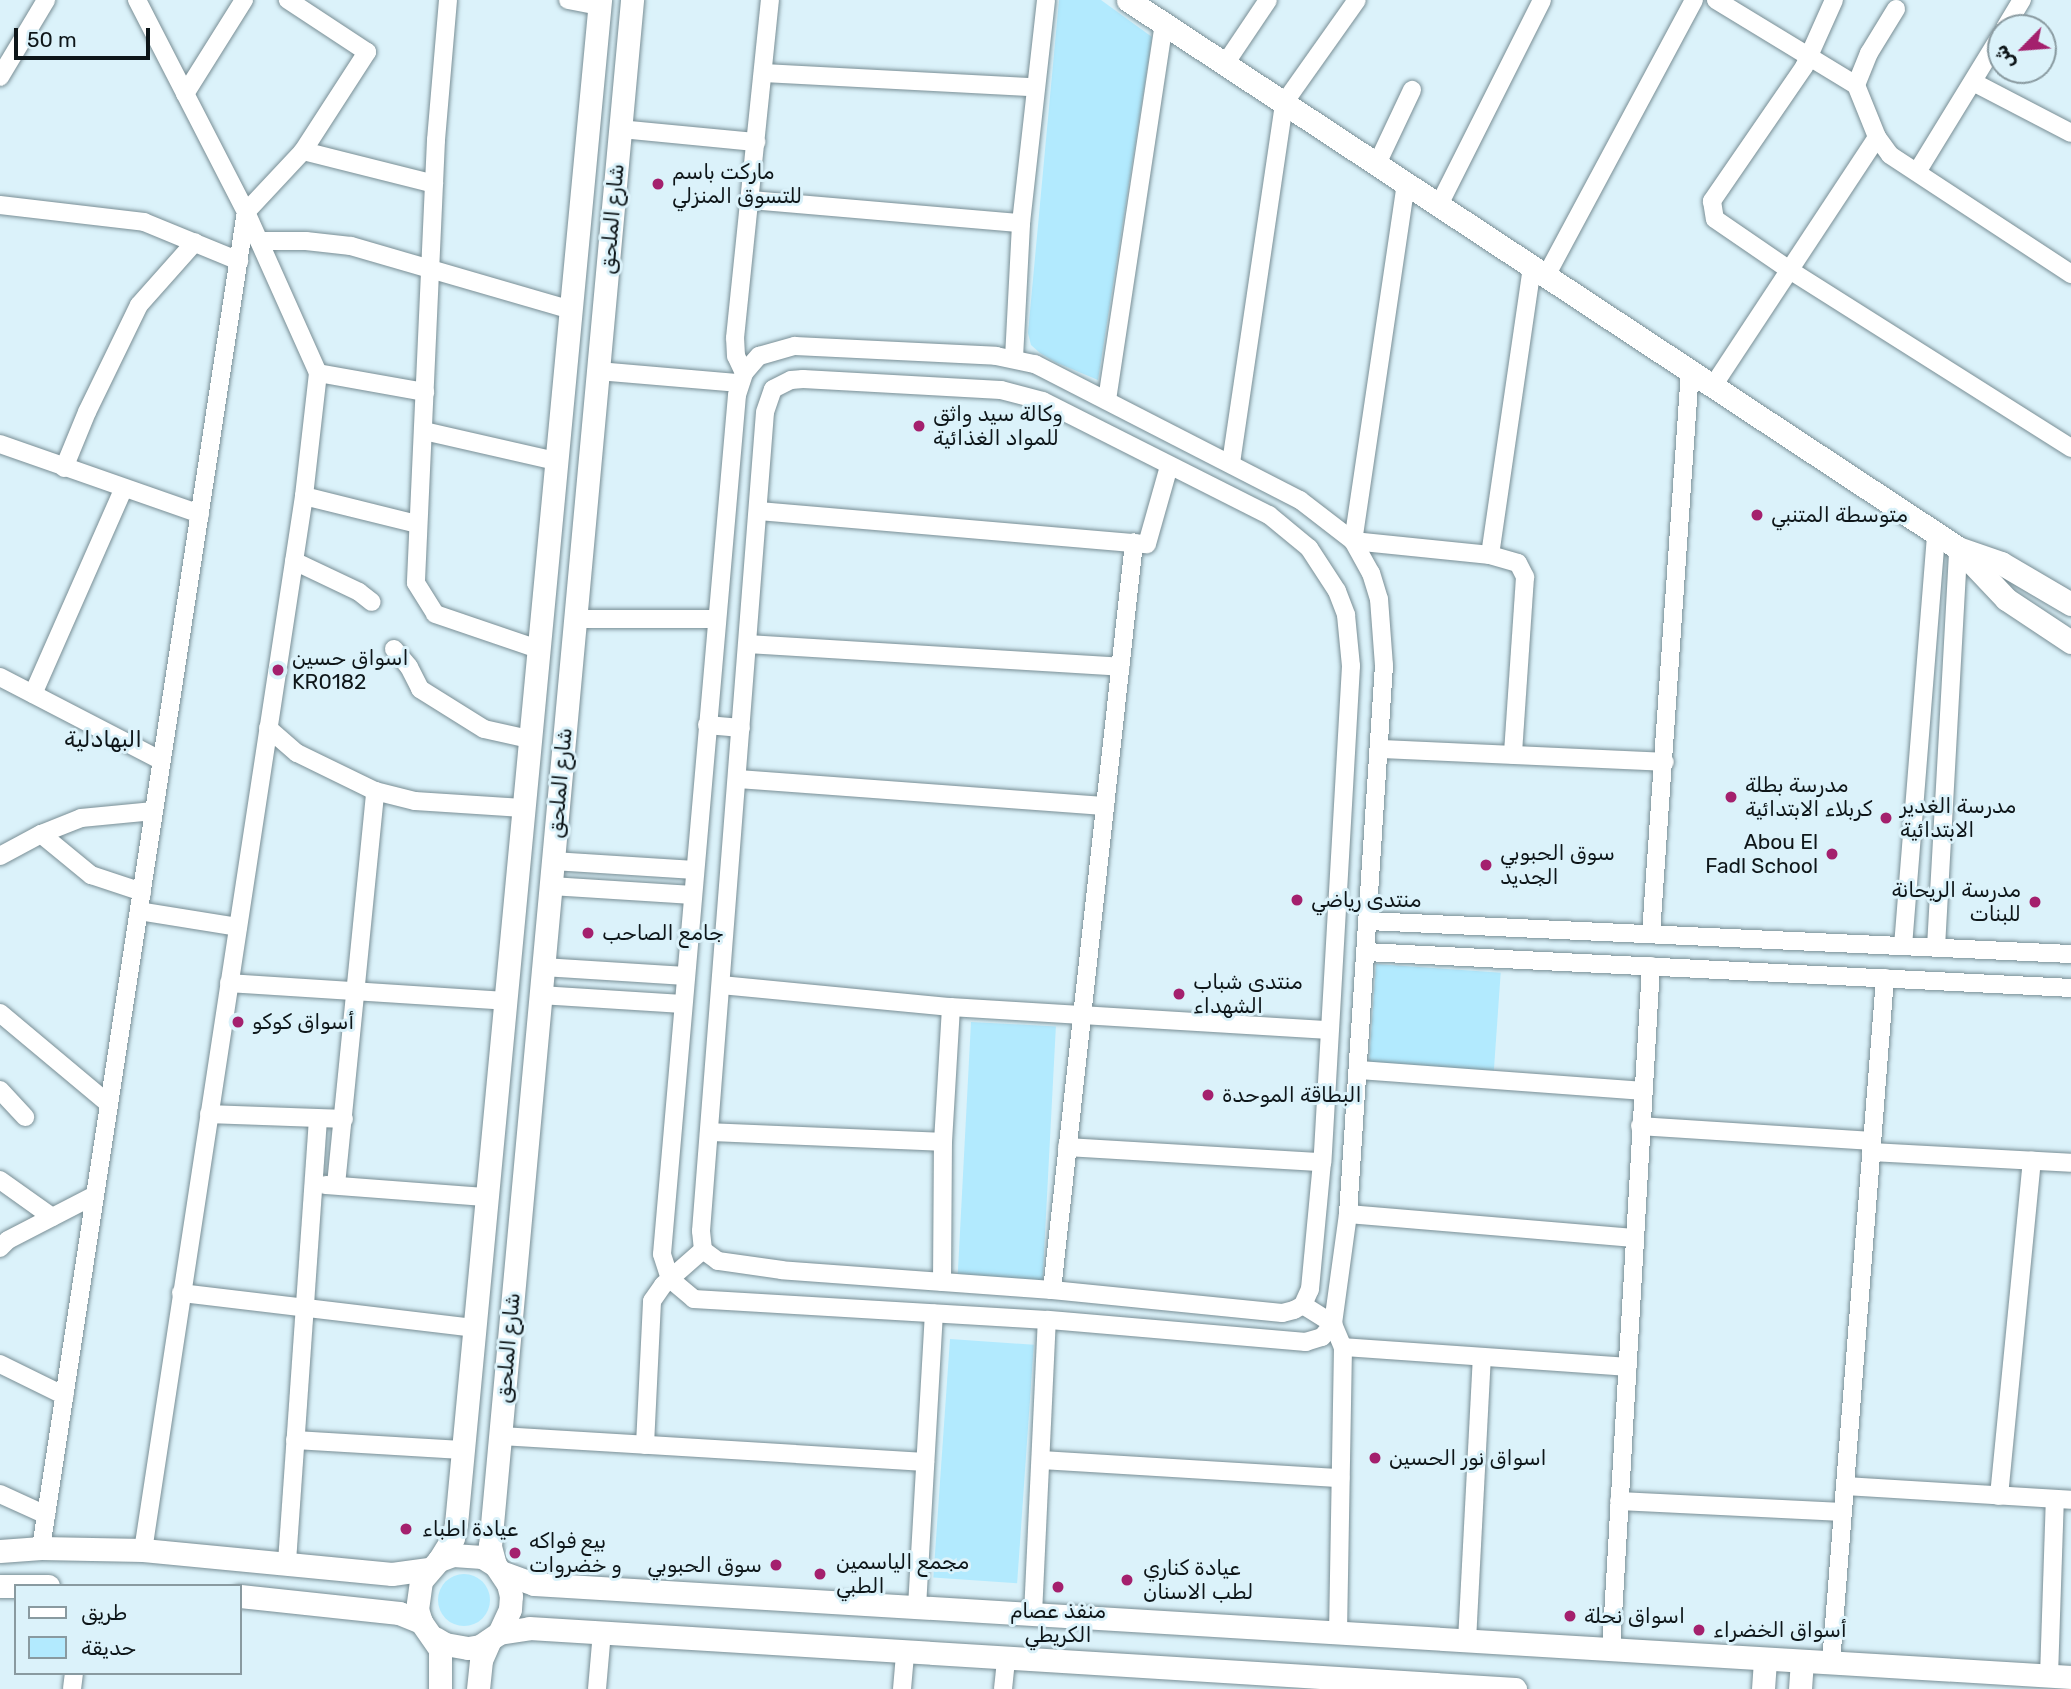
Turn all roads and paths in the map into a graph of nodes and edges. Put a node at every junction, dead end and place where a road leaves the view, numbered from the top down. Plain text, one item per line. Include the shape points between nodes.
1 (46, 0) edge
2 (137, 0) edge
3 (244, 0) edge
4 (448, 0) edge
5 (568, 0) edge
6 (632, 0) edge
7 (770, 0) edge
8 (1045, 0) edge
9 (1128, 0) edge
10 (1268, 0) edge
11 (1357, 0) edge
12 (1542, 0) edge
13 (1694, 0) edge
14 (1716, 0) edge
15 (1834, 0) edge
16 (299, 3) edge
17 (600, 3) edge
18 (1896, 9) dead end
19 (1164, 24) junction
20 (1810, 57) junction
21 (1987, 58) edge
22 (1225, 64) junction
23 (763, 73) junction
24 (0, 77) edge
25 (1973, 82) junction
26 (1856, 85) junction
27 (1034, 87) junction
28 (1412, 90) dead end
29 (185, 94) junction
30 (1284, 103) junction
31 (620, 129) junction
32 (2071, 133) edge
33 (1877, 137) junction
34 (756, 142) junction
35 (303, 151) junction
36 (1377, 164) junction
37 (1917, 172) junction
38 (1406, 183) junction
39 (434, 184) junction
40 (751, 200) junction
41 (0, 205) edge
42 (1439, 205) junction
43 (246, 212) junction
44 (1021, 223) junction
45 (259, 241) junction
46 (195, 242) junction
47 (239, 261) junction
48 (429, 269) junction
49 (1788, 270) junction
50 (1539, 271) junction
51 (2071, 274) edge
52 (571, 310) junction
53 (1014, 358) junction
54 (598, 371) junction
55 (1690, 371) junction
56 (318, 373) junction
57 (741, 378) junction
58 (1713, 386) junction
59 (425, 392) junction
60 (1107, 400) junction
61 (1157, 425) junction
62 (424, 431) junction
63 (0, 444) edge
64 (2071, 448) edge
65 (1147, 455) junction
66 (556, 461) junction
67 (1231, 463) junction
68 (1169, 466) junction
69 (64, 468) junction
70 (123, 490) junction
71 (304, 496) junction
72 (759, 511) junction
73 (200, 514) junction
74 (417, 524) junction
75 (1936, 533) junction
76 (1353, 541) junction
77 (1134, 542) junction
78 (1958, 548) junction
79 (1490, 555) junction
80 (294, 561) junction
81 (372, 602) dead end
82 (2071, 604) edge
83 (575, 619) junction
84 (717, 619) junction
85 (2071, 642) edge
86 (748, 644) junction
87 (394, 649) dead end
88 (538, 649) junction
89 (1121, 667) junction
90 (0, 677) edge
91 (33, 694) junction
92 (532, 711) junction
93 (566, 713) junction
94 (707, 725) junction
95 (268, 727) junction
96 (741, 728) junction
97 (529, 749) junction
98 (1380, 749) junction
99 (1513, 755) junction
100 (162, 761) junction
101 (1665, 762) junction
102 (562, 764) junction
103 (737, 779) junction
104 (375, 791) junction
105 (1105, 806) junction
106 (1343, 806) junction
107 (523, 808) junction
108 (1376, 809) junction
109 (154, 811) junction
110 (41, 834) junction
111 (0, 856) edge
112 (553, 861) junction
113 (695, 870) junction
114 (551, 886) junction
115 (142, 891) junction
116 (693, 895) junction
117 (139, 911) junction
118 (1368, 921) junction
119 (238, 927) junction
120 (1651, 934) junction
121 (1903, 946) junction
122 (1936, 947) junction
123 (1366, 952) junction
124 (2071, 954) edge
125 (543, 967) junction
126 (1651, 967) junction
127 (686, 976) junction
128 (1885, 978) junction
129 (229, 983) junction
130 (721, 985) junction
131 (2071, 988) edge
132 (356, 992) junction
133 (540, 995) junction
134 (505, 1002) junction
135 (683, 1004) junction
136 (951, 1007) junction
137 (0, 1013) edge
138 (1082, 1016) junction
139 (1328, 1030) junction
140 (1358, 1070) junction
141 (0, 1090) edge
142 (1642, 1091) junction
143 (109, 1104) junction
144 (209, 1115) junction
145 (25, 1117) dead end
146 (318, 1119) junction
147 (344, 1119) junction
148 (1640, 1126) junction
149 (709, 1132) junction
150 (943, 1142) junction
151 (1067, 1147) junction
152 (1872, 1147) junction
153 (2032, 1161) junction
154 (1322, 1162) junction
155 (2071, 1163) edge
156 (0, 1180) edge
157 (313, 1184) junction
158 (336, 1185) junction
159 (95, 1195) junction
160 (486, 1197) junction
161 (1348, 1214) junction
162 (52, 1217) junction
163 (1634, 1238) junction
164 (0, 1248) edge
165 (703, 1250) junction
166 (670, 1279) junction
167 (942, 1282) junction
168 (1052, 1290) junction
169 (181, 1293) junction
170 (1303, 1305) junction
171 (305, 1308) junction
172 (934, 1313) junction
173 (1047, 1320) junction
174 (1333, 1324) junction
175 (473, 1328) junction
176 (1343, 1347) junction
177 (1482, 1357) junction
178 (0, 1364) edge
179 (1627, 1367) junction
180 (65, 1396) junction
181 (500, 1436) junction
182 (295, 1440) junction
183 (645, 1445) junction
184 (461, 1450) junction
185 (1042, 1460) junction
186 (925, 1462) junction
187 (1340, 1478) junction
188 (1845, 1486) junction
189 (0, 1494) edge
190 (1999, 1496) junction
191 (2063, 1500) edge
192 (1619, 1501) junction
193 (1843, 1512) junction
194 (46, 1515) junction
195 (41, 1548) junction
196 (143, 1550) junction
197 (0, 1551) edge
198 (287, 1562) junction
199 (434, 1564) junction
200 (498, 1569) junction
201 (242, 1596) edge
202 (917, 1607) junction
203 (1033, 1614) junction
204 (428, 1630) junction
205 (602, 1632) junction
206 (1338, 1633) junction
207 (495, 1636) junction
208 (1467, 1641) junction
209 (1611, 1650) junction
210 (905, 1651) junction
211 (1006, 1658) junction
212 (1766, 1659) junction
213 (1802, 1661) junction
214 (1831, 1663) junction
215 (2060, 1677) edge
216 (1300, 1682) edge
217 (1400, 1685) edge
218 (440, 1689) edge
219 (478, 1689) edge
220 (597, 1689) edge
221 (902, 1689) edge
222 (1003, 1689) edge
223 (1515, 1689) edge
224 (1763, 1689) edge
225 (1800, 1689) edge

1 - 24 street
2 - 29 street
3 - 29 street
4 - 39 street
5 - 17 street
6 - 31 street, شارع الملحق
7 - 23 street
8 - 27 street
9 - 19 street
10 - 22 street
11 - 30 street
12 - 42 street
13 - 50 street
14 - 20 street
15 - 20 street
16 - 35 street via 367,52
17 - 52 street, شارع الملحق
18 - 26 street
19 - 22 street
19 - 60 street
20 - 26 street
20 - 49 street via 1711,207 1719,223
21 - 25 street
22 - 30 street
23 - 27 street
23 - 34 street
25 - 32 street
25 - 37 street
26 - 33 street
27 - 44 street
28 - 36 street
29 - 43 street
30 - 36 street
30 - 67 street
31 - 34 street
31 - 54 street, شارع الملحق
33 - 37 street via 1890,155
33 - 49 street
34 - 40 street
35 - 39 street
35 - 43 street
36 - 38 street
37 - 51 street
38 - 42 street
38 - 76 street
39 - 48 street
40 - 44 street
40 - 57 street via 736,338
41 - 46 street via 144,222
42 - 50 street
43 - 45 street
43 - 47 street
44 - 53 street
45 - 48 street via 351,246
45 - 56 street
46 - 47 street
46 - 69 street via 139,305
47 - 73 street
48 - 52 street
48 - 59 street
49 - 58 street
49 - 64 street
50 - 55 street
50 - 79 street
52 - 66 street, شارع الملحق
53 - 57 street via 795,346 759,356
53 - 60 street
54 - 57 street
54 - 83 street, شارع الملحق
55 - 58 street
55 - 101 street
56 - 59 street
56 - 71 street
57 - 84 street
58 - 75 street
59 - 62 street
60 - 61 street
61 - 65 street
61 - 67 street
62 - 66 street
62 - 74 street
63 - 69 street
65 - 68 street
65 - 72 street via 1021,393 791,380 773,389 768,399
66 - 88 street, شارع الملحق
67 - 76 street via 1300,500
68 - 77 street via 1147,544
68 - 106 street via 1290,530 1325,568 1337,591 1350,641
69 - 70 street
70 - 73 street
70 - 91 street
71 - 74 street
71 - 80 street
72 - 77 street
72 - 86 street
73 - 100 street
74 - 88 street via 416,583 435,614
75 - 78 street
75 - 121 street
76 - 79 street
76 - 98 street via 1380,599 1384,665
77 - 89 street
78 - 82 street via 2001,563
78 - 85 street via 2006,599
78 - 122 street
79 - 99 street via 1512,559 1525,577
80 - 81 street
80 - 95 street
83 - 84 street
83 - 93 street, شارع الملحق
84 - 94 street
86 - 89 street
86 - 96 street
87 - 97 street via 420,689 484,729
88 - 92 street, شارع الملحق
89 - 105 street
90 - 91 street
91 - 100 street
92 - 93 street via 549,719
92 - 97 street, شارع الملحق
93 - 102 street, شارع الملحق
94 - 96 street
94 - 113 street
95 - 104 street via 296,753
95 - 119 street
96 - 103 street
97 - 102 street
97 - 107 street, شارع الملحق
98 - 99 street
98 - 108 street
99 - 101 street
100 - 109 street
101 - 120 street
102 - 112 street, شارع الملحق
103 - 105 street
103 - 130 street
104 - 107 street via 415,801
104 - 132 street
105 - 138 street
106 - 108 street
106 - 139 street
107 - 134 street, شارع الملحق
108 - 118 street
109 - 110 street via 82,818
109 - 115 street
110 - 111 street
110 - 115 street via 91,875
112 - 113 street
112 - 114 street, شارع الملحق
113 - 116 street
114 - 116 street
114 - 125 street, شارع الملحق
115 - 117 street
116 - 127 street
117 - 119 street
117 - 143 street
118 - 120 street
118 - 123 street
119 - 129 street
120 - 121 street
121 - 122 street
122 - 124 street
123 - 126 street
123 - 140 street
125 - 127 street
125 - 133 street, شارع الملحق
126 - 128 street
126 - 142 street
127 - 135 street
128 - 131 street
128 - 152 street
129 - 132 street
129 - 144 street
130 - 136 street
130 - 149 street
132 - 134 street
132 - 147 street
133 - 135 street
133 - 181 street, شارع الملحق
134 - 160 street, شارع الملحق
135 - 166 street via 662,1254
136 - 138 street
136 - 150 street
137 - 143 street
138 - 139 street
138 - 151 street
139 - 154 street
140 - 142 street
140 - 161 street
141 - 145 street
142 - 148 street
143 - 159 street
144 - 146 street
144 - 169 street
146 - 147 street
146 - 157 street
147 - 158 street
148 - 152 street
148 - 163 street
149 - 150 street
149 - 165 street
150 - 167 street
151 - 154 street
151 - 168 street
152 - 153 street
152 - 188 street
153 - 155 street
153 - 190 street
154 - 170 street via 1310,1289
156 - 162 street
157 - 158 street
157 - 171 street
158 - 160 street
159 - 162 street
159 - 180 street
160 - 175 street, شارع الملحق
161 - 163 street
161 - 174 street
162 - 164 street
163 - 179 street
165 - 166 street
165 - 167 street via 718,1261 782,1270
166 - 172 street via 694,1300
166 - 183 street via 652,1301
167 - 168 street
168 - 170 street via 1282,1313
169 - 171 street
169 - 196 street
170 - 174 street
171 - 175 street
171 - 182 street
172 - 173 street
172 - 186 street
173 - 174 street via 1306,1342 1322,1338
173 - 185 street
174 - 176 street
175 - 184 street, شارع الملحق
176 - 177 street
176 - 187 street
177 - 179 street
177 - 208 street
178 - 180 street
179 - 192 street
180 - 194 street
181 - 183 street
181 - 200 street, شارع الملحق via 490,1546
182 - 184 street
182 - 198 street
183 - 186 street
184 - 199 street, شارع الملحق via 453,1538
185 - 187 street
185 - 203 street
186 - 202 street
187 - 206 street
188 - 190 street
188 - 193 street
189 - 194 street
190 - 191 street
191 - 215 street
192 - 193 street
192 - 209 street
193 - 214 street
194 - 195 street
195 - 196 street
195 - 197 street
196 - 198 street
198 - 199 street via 392,1574
199 - 200 street via 467,1554
199 - 204 street via 417,1594
200 - 202 street via 534,1584
200 - 207 street via 508,1584 510,1609
201 - 204 street via 399,1614
202 - 203 street
203 - 206 street
204 - 207 street via 445,1644 468,1648
204 - 218 street via 442,1660
205 - 207 street via 519,1628
205 - 210 street
205 - 220 street
206 - 208 street
207 - 219 street via 481,1660
208 - 209 street
209 - 212 street
210 - 211 street
210 - 221 street
211 - 216 street
211 - 222 street
212 - 213 street
212 - 224 street
213 - 214 street
213 - 225 street
214 - 215 street
216 - 217 street
217 - 223 street

